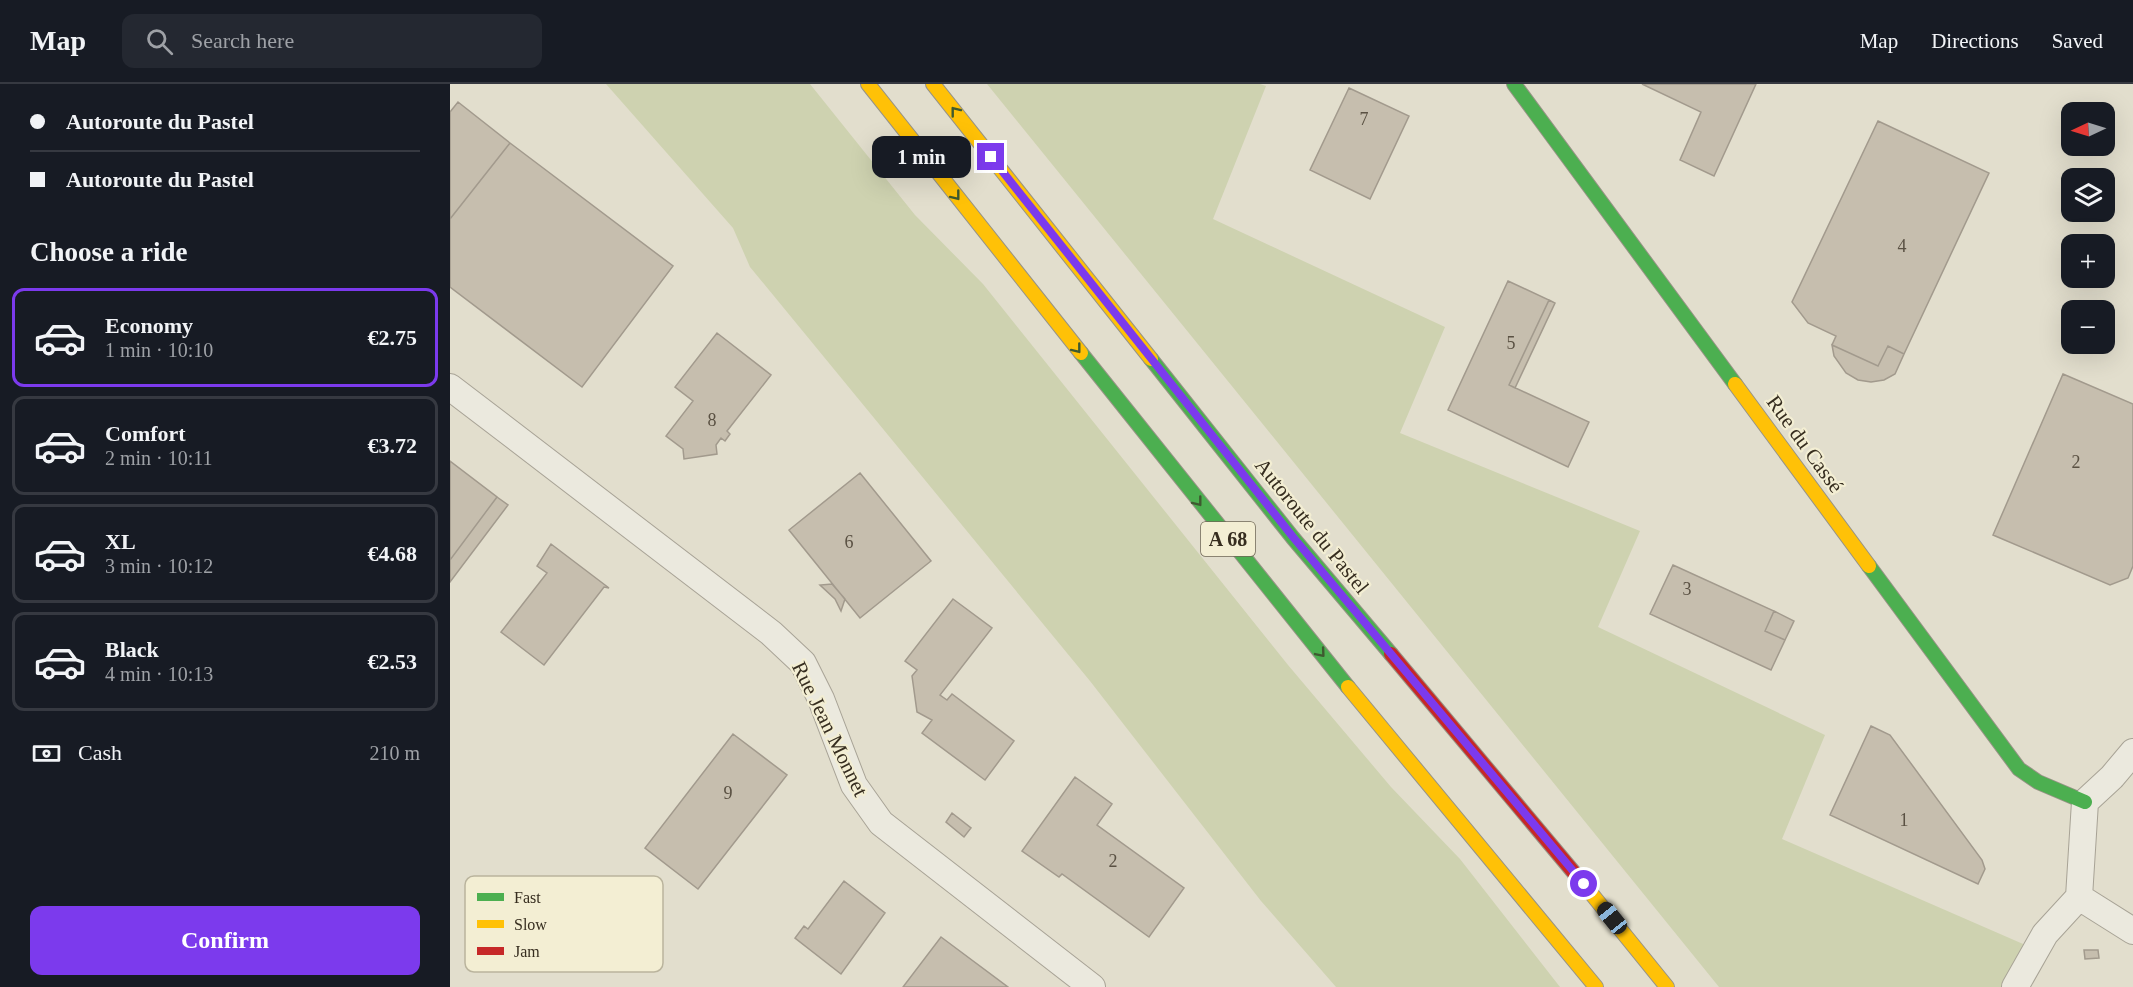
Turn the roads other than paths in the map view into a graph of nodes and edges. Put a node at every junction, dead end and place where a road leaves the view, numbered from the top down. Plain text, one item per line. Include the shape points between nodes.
1 (868, 84) edge
2 (933, 84) edge
3 (1514, 84) edge
4 (450, 387) edge
5 (2133, 752) edge
6 (2085, 802) junction
7 (2079, 897) junction
8 (2133, 931) edge
9 (1092, 987) edge
10 (1596, 987) edge
11 (1667, 987) edge
12 (2014, 987) edge

1 -> 10 main road, A 68 via 1264,585
11 -> 2 main road, Autoroute du Pastel / A 68 via 1528,815 1293,537
3 - 6 main road, Rue du Cassé via 2019,769 2038,782
4 - 9 street, Rue Jean Monnet via 771,633 803,663 854,785 881,823
5 - 6 street
6 - 7 street
7 - 8 street
7 - 12 street via 2045,934

